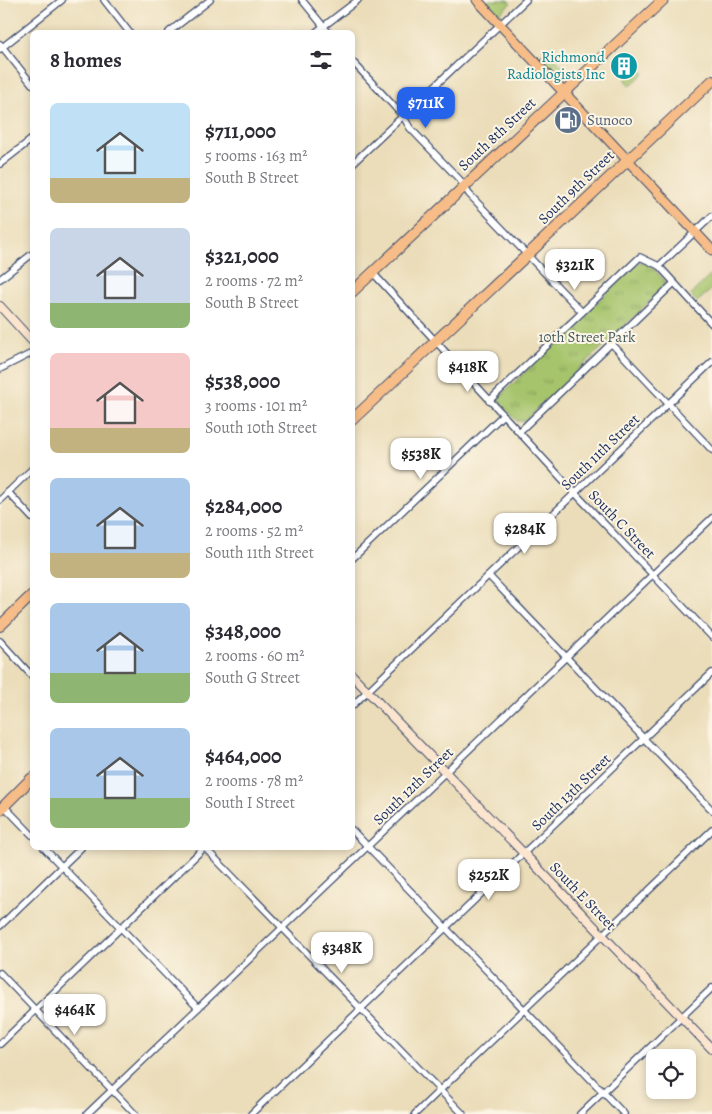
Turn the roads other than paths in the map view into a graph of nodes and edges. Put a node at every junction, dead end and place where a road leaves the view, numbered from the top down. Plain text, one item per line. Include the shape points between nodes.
1 (62, 0) edge
2 (104, 0) edge
3 (210, 0) edge
4 (302, 0) edge
5 (358, 0) edge
6 (476, 0) edge
7 (526, 0) edge
8 (663, 0) edge
9 (500, 25) junction
10 (127, 30) edge
11 (172, 30) edge
12 (325, 30) edge
13 (1, 47) edge
14 (355, 64) edge
15 (712, 81) edge
16 (30, 82) edge
17 (563, 93) junction
18 (404, 116) junction
19 (30, 141) edge
20 (627, 160) junction
21 (355, 161) edge
22 (0, 164) edge
23 (464, 186) junction
24 (712, 216) edge
25 (695, 232) junction
26 (712, 250) edge
27 (527, 255) junction
28 (30, 256) edge
29 (659, 266) junction
30 (373, 273) junction
31 (0, 279) edge
32 (674, 283) junction
33 (355, 289) edge
34 (0, 306) edge
35 (582, 312) junction
36 (712, 324) edge
37 (30, 339) edge
38 (436, 341) junction
39 (612, 344) junction
40 (30, 354) edge
41 (712, 362) edge
42 (0, 369) edge
43 (489, 401) junction
44 (668, 404) junction
45 (503, 416) junction
46 (355, 417) edge
47 (519, 432) junction
48 (710, 448) edge
49 (30, 471) edge
50 (8, 492) junction
51 (575, 493) junction
52 (0, 500) edge
53 (30, 516) edge
54 (712, 518) edge
55 (355, 556) edge
56 (653, 574) junction
57 (489, 576) junction
58 (30, 597) edge
59 (0, 626) edge
60 (712, 637) edge
61 (0, 641) edge
62 (566, 657) junction
63 (712, 673) edge
64 (30, 674) edge
65 (355, 677) edge
66 (368, 691) junction
67 (355, 703) edge
68 (644, 739) junction
69 (446, 772) junction
70 (30, 780) edge
71 (2, 808) edge
72 (712, 810) edge
73 (712, 830) edge
74 (30, 833) edge
75 (355, 833) edge
76 (368, 846) junction
77 (46, 850) edge
78 (79, 850) edge
79 (203, 850) edge
80 (207, 850) edge
81 (524, 854) junction
82 (62, 866) junction
83 (0, 926) edge
84 (121, 927) junction
85 (283, 928) junction
86 (446, 928) junction
87 (602, 935) junction
88 (0, 973) edge
89 (712, 988) edge
90 (198, 1008) junction
91 (362, 1009) junction
92 (524, 1009) junction
93 (35, 1010) junction
94 (681, 1017) junction
95 (0, 1044) edge
96 (712, 1049) edge
97 (113, 1090) junction
98 (440, 1090) junction
99 (603, 1092) junction
100 (87, 1114) edge
101 (136, 1114) edge
102 (251, 1114) edge
103 (415, 1114) edge
104 (463, 1114) edge
105 (580, 1114) edge
106 (624, 1114) edge

1 - 13 street
2 - 10 street
3 - 11 street
4 - 12 street
5 - 12 street
6 - 9 main road
7 - 9 street
8 - 17 highway, South 8th Street
9 - 17 main road
9 - 18 street
13 - 16 street
14 - 18 street
15 - 20 highway, South 9th Street
17 - 20 main road
17 - 23 highway, South 8th Street
18 - 21 street
18 - 23 street via 410,128
19 - 22 street
20 - 25 main road
20 - 27 highway, South 9th Street
23 - 27 street
23 - 30 highway, South 8th Street
24 - 25 street
25 - 26 main road
25 - 29 street
27 - 35 street
27 - 38 highway, South 9th Street
28 - 31 street
29 - 32 street
29 - 35 street via 640,257
30 - 33 highway, South 8th Street
30 - 38 street, South C Street
32 - 36 street
32 - 39 street
34 - 37 street
35 - 43 street
38 - 43 street, South C Street
38 - 46 highway, South 9th Street
39 - 44 street
39 - 47 street
40 - 42 street
41 - 44 street, South 11th Street
43 - 45 street, South C Street
44 - 48 street
44 - 51 street, South 11th Street
45 - 47 street, South C Street
45 - 55 street
47 - 51 street, South C Street
49 - 50 street
50 - 52 street
50 - 53 street
51 - 56 street, South C Street
51 - 57 street, South 11th Street
54 - 56 street, South 12th Street
56 - 60 street, South C Street
56 - 62 street, South 12th Street
57 - 62 street
57 - 66 street, South 11th Street
58 - 59 highway
61 - 64 street
62 - 68 street
62 - 69 street, South 12th Street
63 - 68 street, South 13th Street
65 - 66 street, South E Street
66 - 67 street, South 11th Street
66 - 69 street, South E Street
68 - 72 street
68 - 81 street, South 13th Street
69 - 76 street, South 12th Street
69 - 81 street, South E Street
70 - 71 highway
71 - 74 street
73 - 87 street
75 - 76 street
76 - 85 street, South 12th Street
76 - 86 street
77 - 82 street
78 - 82 street
79 - 84 street
80 - 85 street
81 - 86 street, South 13th Street
81 - 87 street, South E Street
82 - 83 street
82 - 84 street
84 - 90 street
84 - 93 street
85 - 90 street, South 12th Street
85 - 91 street
86 - 91 street, South 13th Street
86 - 92 street
87 - 92 street
87 - 94 street, South E Street
88 - 93 street
89 - 94 street
90 - 97 street, South 12th Street
91 - 98 street
91 - 102 street, South 13th Street
92 - 98 street
92 - 99 street
93 - 95 street
93 - 97 street
94 - 96 street, South E Street
94 - 99 street
97 - 100 street, South 12th Street
97 - 101 street
98 - 103 street
98 - 104 street
99 - 105 street
99 - 106 street

